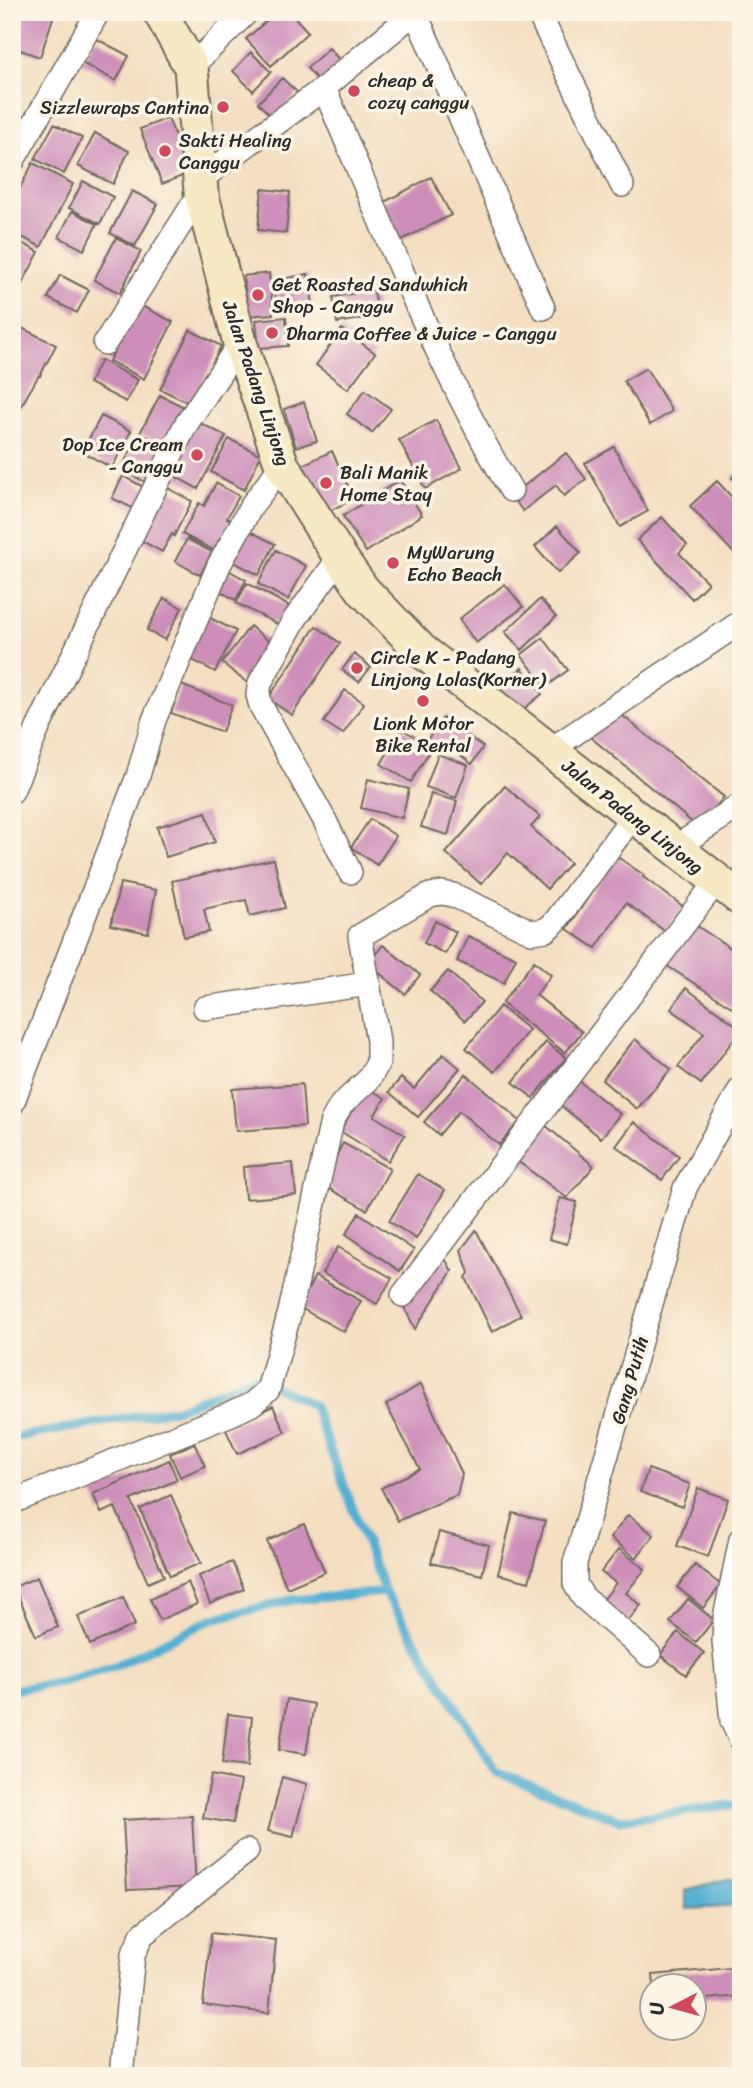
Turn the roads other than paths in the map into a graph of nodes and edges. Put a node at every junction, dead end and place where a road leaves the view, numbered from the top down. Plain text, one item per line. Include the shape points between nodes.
1 (99, 12) edge
2 (160, 12) edge
3 (247, 12) edge
4 (538, 12) edge
5 (191, 67) junction
6 (324, 88) junction
7 (12, 162) edge
8 (622, 184) dead end
9 (201, 185) junction
10 (543, 308) dead end
11 (104, 343) dead end
12 (240, 343) junction
13 (282, 465) junction
14 (511, 490) dead end
15 (340, 557) junction
16 (741, 622) edge
17 (550, 750) junction
18 (12, 791) edge
19 (741, 804) edge
20 (633, 816) junction
21 (674, 848) junction
22 (350, 872) dead end
23 (729, 890) edge
24 (368, 984) junction
25 (205, 1008) dead end
26 (741, 1088) edge
27 (12, 1104) edge
28 (404, 1295) dead end
29 (12, 1502) edge
30 (741, 1539) edge
31 (649, 1655) dead end
32 (741, 1740) edge
33 (247, 1850) dead end
34 (121, 2076) edge

1 - 7 street
2 - 5 street, Jalan Padang Linjong
3 - 5 street
4 - 8 street
5 - 9 street, Jalan Padang Linjong
6 - 9 street
6 - 10 street via 415,12
6 - 14 street via 424,321
9 - 11 street
9 - 12 street, Jalan Padang Linjong
12 - 13 street, Jalan Padang Linjong
12 - 18 street via 185,426
13 - 15 street, Jalan Padang Linjong
13 - 27 street via 252,505 219,565 154,720 138,776
15 - 17 street, Jalan Padang Linjong via 363,590 421,650
15 - 22 street via 295,619 258,695
16 - 17 street
17 - 20 street, Jalan Padang Linjong
19 - 21 street
20 - 21 street, Jalan Padang Linjong
20 - 24 street via 546,930 532,932 453,895 430,895 360,936
21 - 23 street, Jalan Padang Linjong
23 - 28 street
24 - 25 street
24 - 29 street via 378,1063 332,1121 268,1390 232,1414
26 - 31 street, Gang Putih via 685,1188 575,1563 575,1584 583,1597
30 - 32 street via 724,1641 732,1721
33 - 34 street via 142,1935 133,1955

